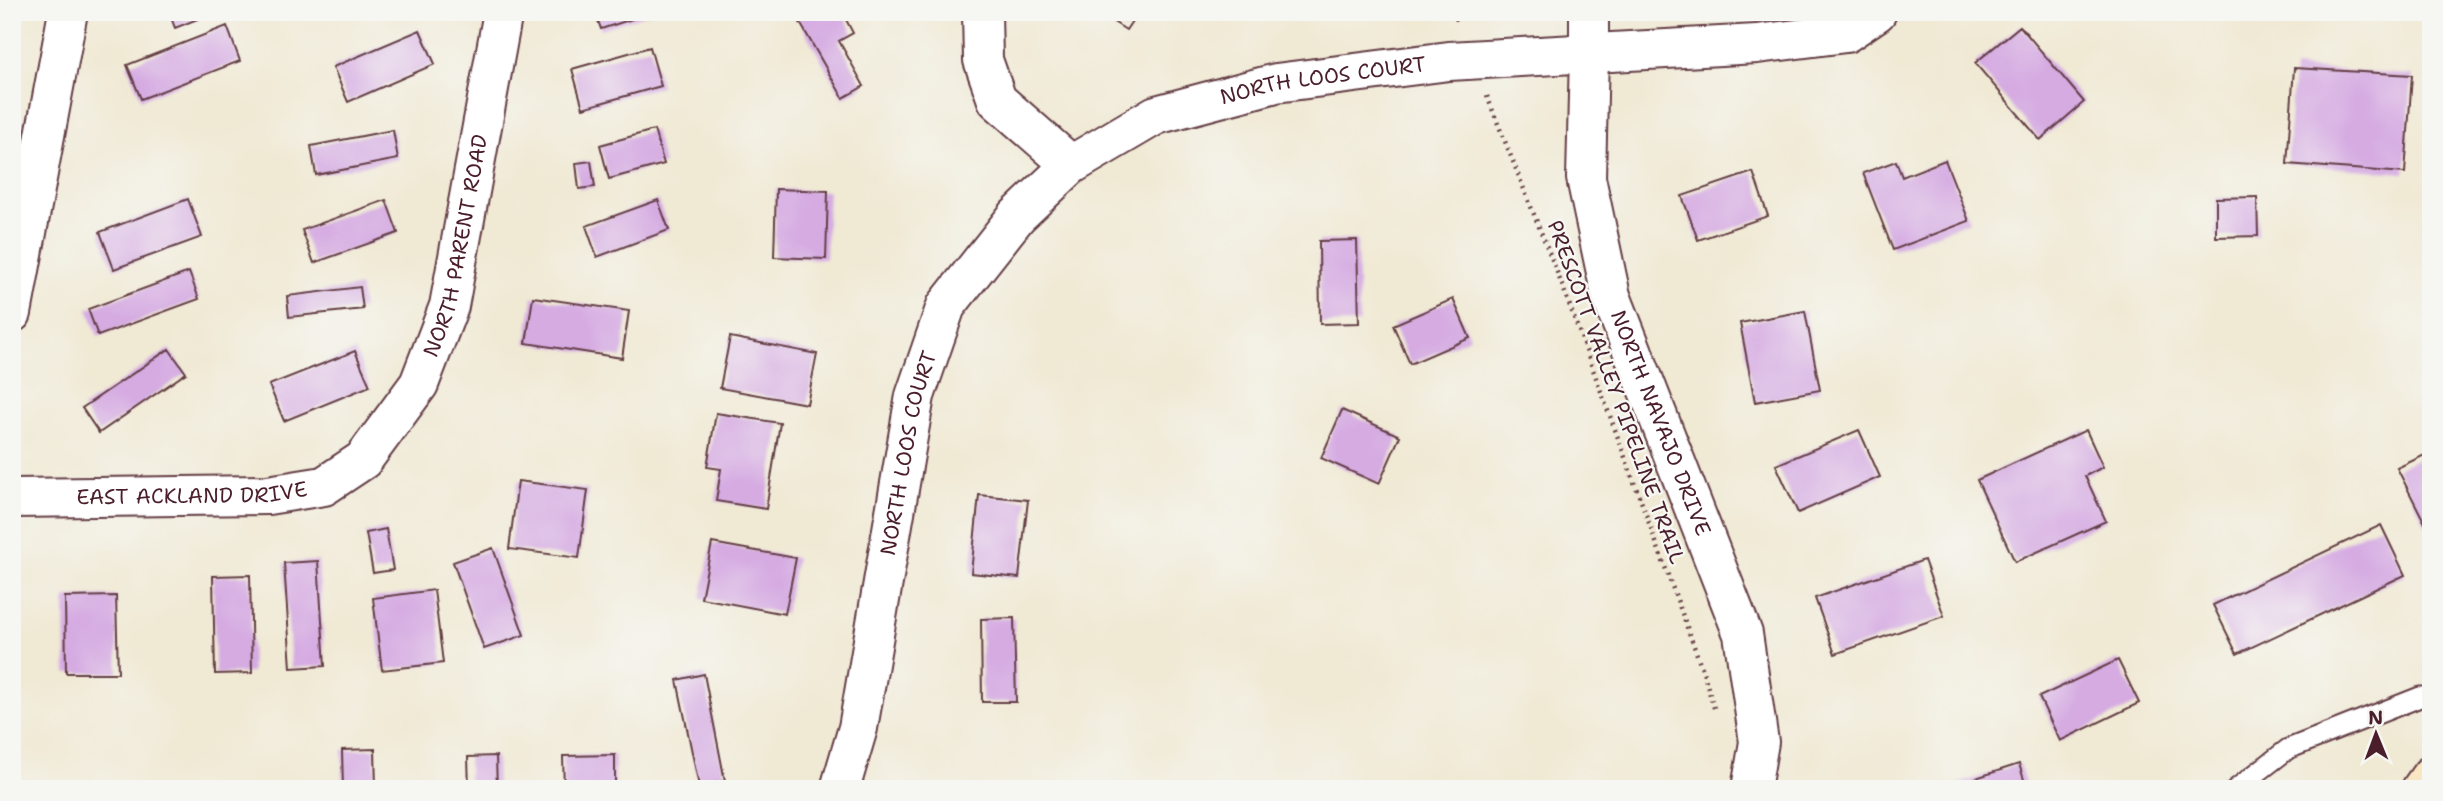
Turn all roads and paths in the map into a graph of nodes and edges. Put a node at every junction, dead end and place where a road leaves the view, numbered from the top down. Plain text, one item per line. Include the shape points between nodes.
1 (68, 12) edge
2 (503, 12) edge
3 (982, 12) edge
4 (1454, 12) edge
5 (1589, 12) edge
6 (1877, 12) edge
7 (1589, 52) junction
8 (1472, 59) junction
9 (1071, 165) junction
10 (12, 313) edge
11 (363, 460) joint
12 (12, 498) edge
13 (2431, 698) edge
14 (1717, 719) dead end
15 (2431, 775) edge
16 (840, 789) edge
17 (1751, 789) edge
18 (2236, 789) edge
19 (2421, 789) edge

1 - 10 street
2 - 11 street, NORTH PARENT ROAD via 449,306 419,384
3 - 9 street via 983,60 997,100
4 - 8 path, PRESCOTT VALLEY PIPELINE TRAIL
5 - 7 street, NORTH NAVAJO DRIVE
6 - 7 street, NORTH LOOS COURT via 1846,33 1757,44
7 - 8 street, NORTH LOOS COURT
7 - 17 street, NORTH NAVAJO DRIVE via 1586,178 1611,296 1743,634 1759,742
8 - 9 street, NORTH LOOS COURT via 1263,86 1156,115
8 - 14 path, PRESCOTT VALLEY PIPELINE TRAIL via 1564,290
9 - 16 street, NORTH LOOS COURT via 1017,216 946,306 915,396 858,728
11 - 12 street, EAST ACKLAND DRIVE via 324,486 268,495
13 - 18 lane via 2420,697 2288,749
15 - 19 main road

